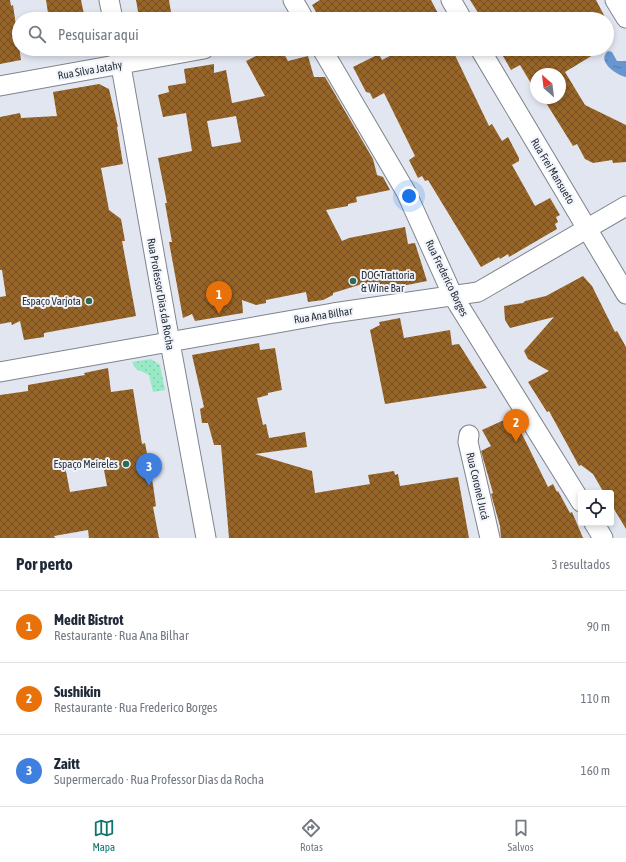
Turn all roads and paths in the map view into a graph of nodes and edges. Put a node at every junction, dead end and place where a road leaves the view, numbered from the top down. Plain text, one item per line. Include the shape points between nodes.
1 (109, 0) edge
2 (293, 0) edge
3 (451, 0) edge
4 (615, 0) edge
5 (112, 12) edge
6 (300, 12) edge
7 (458, 12) edge
8 (626, 18) edge
9 (130, 56) edge
10 (326, 56) edge
11 (484, 56) edge
12 (120, 57) edge
13 (0, 86) edge
14 (626, 206) edge
15 (587, 228) junction
16 (626, 294) edge
17 (453, 296) junction
18 (170, 340) junction
19 (0, 372) edge
20 (469, 435) dead end
21 (578, 497) edge
22 (596, 526) edge
23 (206, 538) edge
24 (490, 538) edge
25 (603, 538) edge

1 - 5 street
2 - 6 street
3 - 7 street
4 - 8 street
9 - 12 street, Rua Silva Jatahy
10 - 17 street, Rua Frederico Borges via 406,192
11 - 15 street, Rua Frei Mansueto
12 - 13 street, Rua Silva Jatahy
12 - 18 street, Rua Professor Dias da Rocha
14 - 15 street, Rua Ana Bilhar
15 - 16 street, Rua Frei Mansueto
15 - 17 street, Rua Ana Bilhar via 478,292
17 - 18 street, Rua Ana Bilhar via 419,299
17 - 21 street, Rua Frederico Borges
18 - 19 street, Rua Ana Bilhar
18 - 23 street, Rua Professor Dias da Rocha
20 - 24 street, Rua Coronel Jucá via 468,442
22 - 25 street

